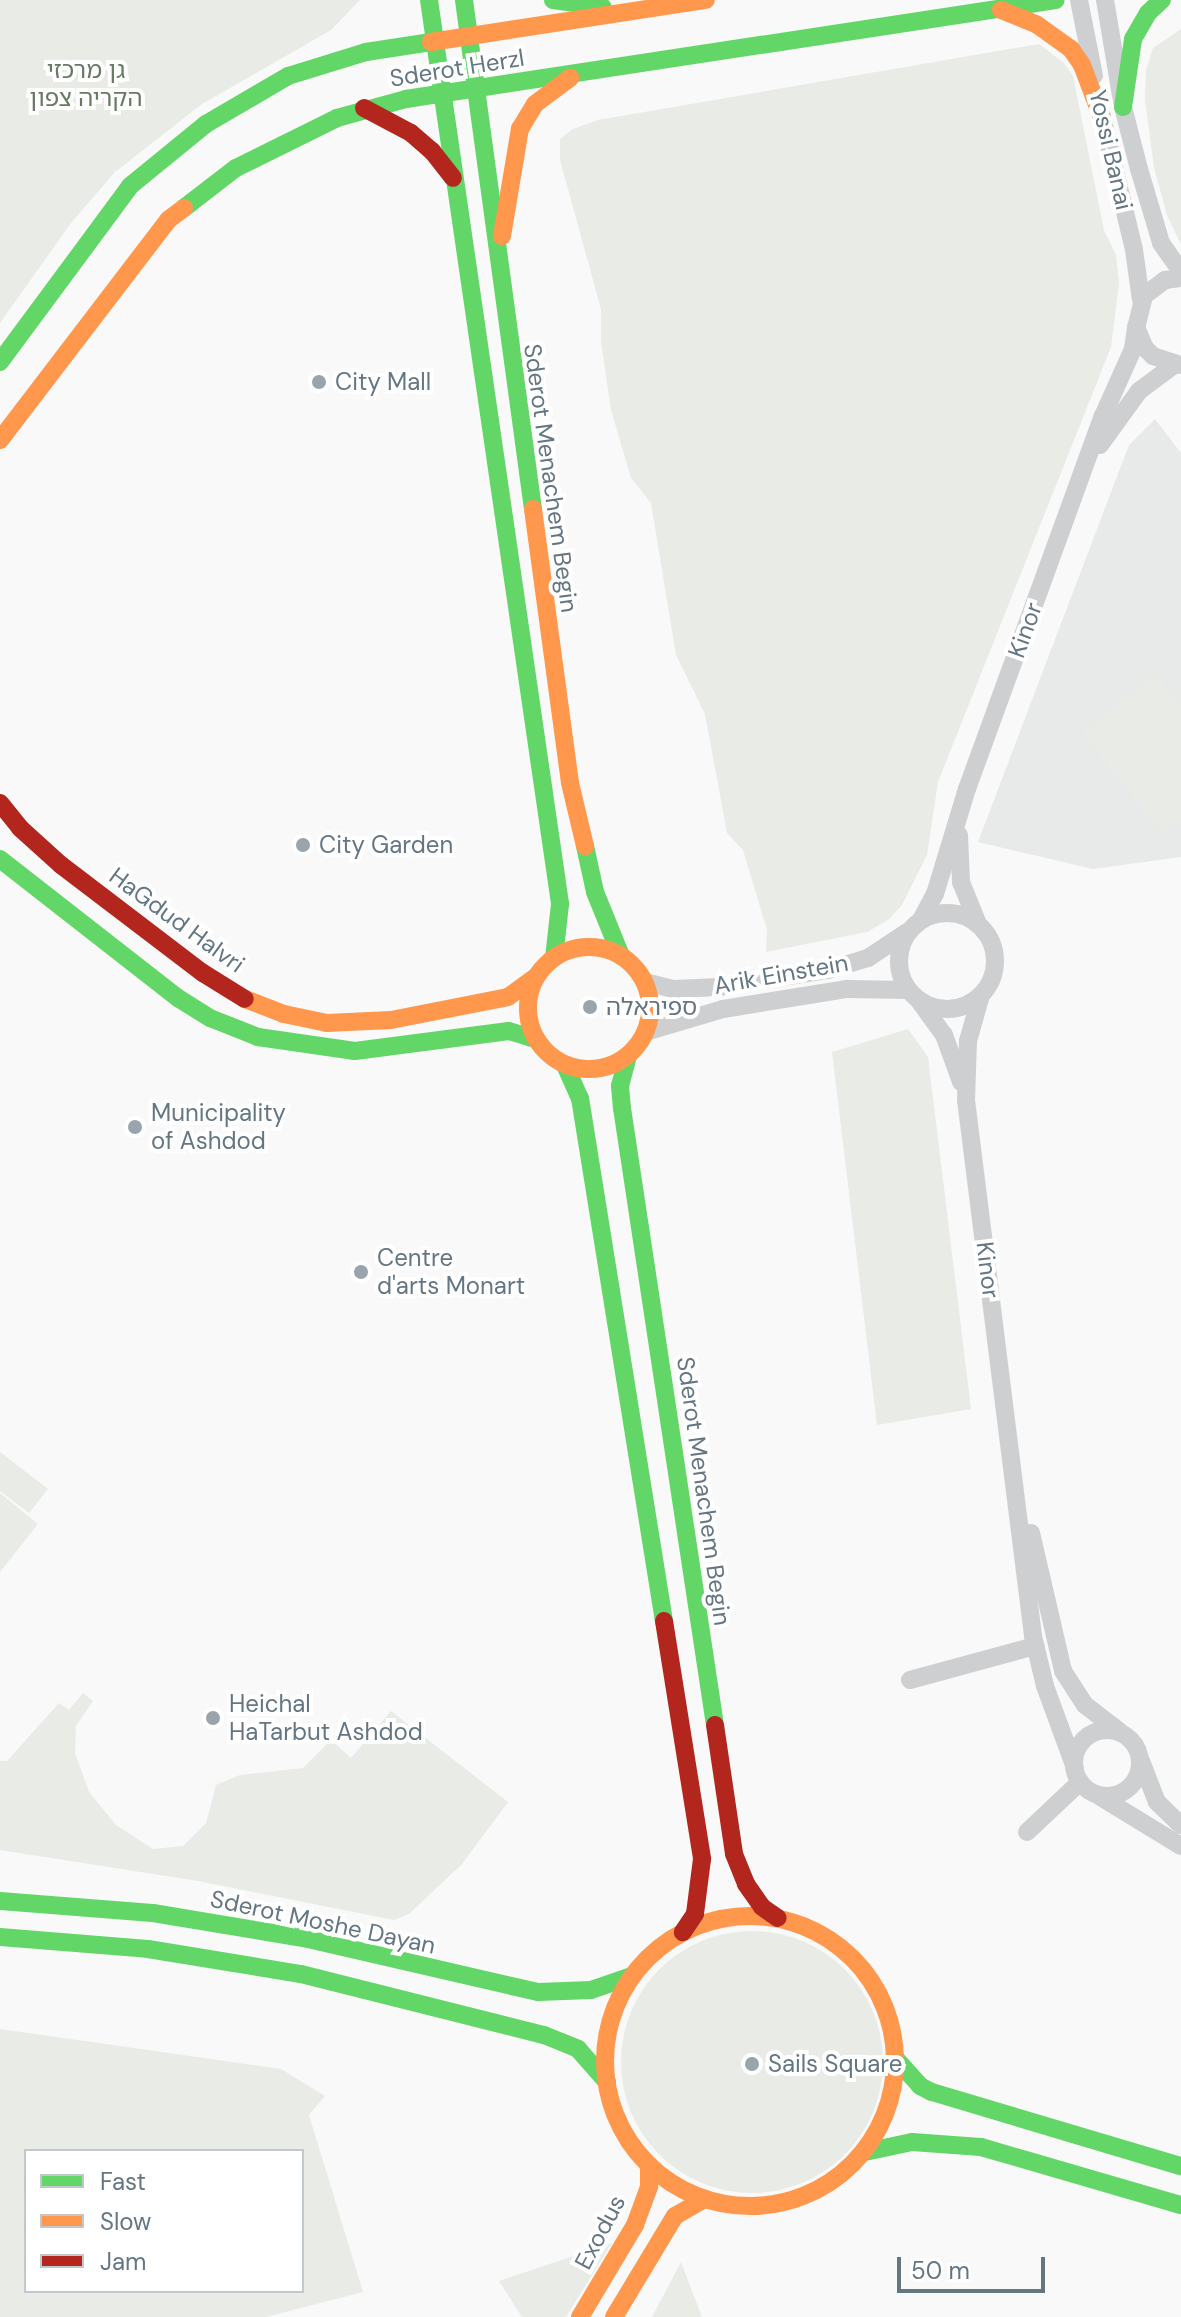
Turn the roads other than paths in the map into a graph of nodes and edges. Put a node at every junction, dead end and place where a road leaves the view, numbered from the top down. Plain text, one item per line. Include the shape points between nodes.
1 (429, 0) edge
2 (464, 0) edge
3 (553, 0) edge
4 (706, 0) edge
5 (1056, 0) edge
6 (1079, 0) edge
7 (1105, 0) edge
8 (1162, 0) edge
9 (998, 8) junction
10 (635, 11) junction
11 (468, 36) junction
12 (435, 40) junction
13 (580, 74) junction
14 (475, 90) junction
15 (443, 93) junction
16 (1123, 107) junction
17 (364, 108) junction
18 (1102, 118) junction
19 (457, 185) junction
20 (497, 271) junction
21 (1181, 272) edge
22 (1181, 278) edge
23 (1141, 300) junction
24 (1136, 327) junction
25 (0, 362) edge
26 (1178, 365) edge
27 (0, 440) edge
28 (1084, 471) junction
29 (967, 789) junction
30 (0, 803) edge
31 (0, 859) edge
32 (978, 924) junction
33 (915, 925) junction
34 (621, 956) junction
35 (554, 958) junction
36 (536, 977) junction
37 (645, 982) junction
38 (981, 995) junction
39 (913, 996) junction
40 (646, 1032) junction
41 (536, 1039) junction
42 (628, 1056) junction
43 (565, 1065) junction
44 (966, 1100) junction
45 (1011, 1441) junction
46 (1035, 1646) junction
47 (910, 1680) dead end
48 (1119, 1731) junction
49 (1140, 1759) junction
50 (1078, 1775) junction
51 (1096, 1794) junction
52 (1181, 1825) edge
53 (1027, 1832) dead end
54 (1181, 1846) edge
55 (0, 1901) edge
56 (778, 1918) junction
57 (683, 1932) junction
58 (0, 1937) edge
59 (632, 1976) junction
60 (896, 2059) junction
61 (607, 2082) junction
62 (865, 2152) junction
63 (649, 2165) junction
64 (1181, 2166) edge
65 (705, 2199) junction
66 (1181, 2205) edge
67 (580, 2317) edge
68 (614, 2317) edge

1 - 12 main road
2 - 11 main road, Sderot Menachem Begin
3 - 10 main road
4 - 10 main road, Sderot Herzl
5 - 9 main road, Sderot Herzl
6 - 18 street, Yossi Banai
7 - 16 street, Yossi Banai
8 - 16 main road via 1133,39
9 - 13 main road, Sderot Herzl
9 - 18 main road via 1036,24 1071,49
10 - 11 main road, Sderot Herzl
11 - 12 main road, Sderot Herzl
11 - 14 main road, Sderot Menachem Begin
12 - 15 main road
12 - 25 main road, Sderot Herzl via 306,68 206,124 120,197
13 - 14 main road, Sderot Herzl
13 - 20 main road via 549,91 520,129
14 - 15 main road, Sderot Herzl
14 - 20 main road, Sderot Menachem Begin
15 - 17 main road, Sderot Herzl
15 - 19 main road
16 - 21 street, Yossi Banai via 1161,243
17 - 19 main road via 422,142
17 - 27 main road, Sderot Herzl via 249,160 185,204 148,243
18 - 23 street, Yossi Banai
19 - 35 main road via 560,904
20 - 34 main road, Sderot Menachem Begin via 570,783 595,892
22 - 23 street via 1153,286
23 - 24 street, Yossi Banai
24 - 26 street via 1145,348 1163,362
24 - 28 street, Kinor via 1133,349
26 - 28 street, Kinor via 1139,391
28 - 29 street, Kinor
29 - 32 street, Kinor via 958,864
29 - 33 street, Kinor via 935,894
30 - 36 main road, HaGdud HaIvri via 61,865 203,973 249,1001 284,1014 327,1023 391,1020 508,997
31 - 41 main road via 178,998 258,1037 355,1051 509,1031
32 - 33 street via 954,913 938,913
32 - 38 street via 995,957 994,973
33 - 37 street, Arik Einstein via 868,958 816,973 719,987 674,989
33 - 39 street via 898,960
34 - 35 main road via 587,947
34 - 37 main road
35 - 36 main road
36 - 41 main road via 528,1008
37 - 40 main road via 651,1007
38 - 39 street via 947,1010
38 - 44 street, Kinor via 968,1041
39 - 40 street, Arik Einstein via 870,988 834,991 723,1009
39 - 44 street, Kinor via 944,1035
40 - 42 main road
41 - 43 main road
42 - 43 main road via 598,1069
42 - 56 main road, Sderot Menachem Begin via 620,1086 622,1108 734,1854 746,1884 762,1907
43 - 57 main road via 580,1098 702,1859 700,1895
44 - 45 street, Kinor
45 - 46 street, Kinor
45 - 48 street, Kinor via 1063,1671 1085,1705
46 - 47 street
46 - 50 street, Kinor
48 - 49 street via 1135,1744
48 - 50 street via 1088,1735 1076,1752
49 - 51 street via 1139,1775 1125,1791
49 - 52 street via 1157,1802
50 - 51 street
50 - 53 street
51 - 54 street
55 - 59 main road, Sderot Moshe Dayan via 153,1913 308,1939 538,1992 591,1990
56 - 57 main road via 724,1918
56 - 60 main road via 830,1939 852,1957 884,2004
57 - 59 main road
58 - 61 main road via 148,1949 301,1974 544,2035 578,2049
59 - 61 main road via 614,2009 606,2045
60 - 62 main road via 888,2108
60 - 64 main road via 932,2092
61 - 63 main road via 629,2141
62 - 65 main road via 844,2173 793,2200 734,2206
62 - 66 main road via 912,2142 981,2147
63 - 65 main road
63 - 67 main road, Exodus via 649,2187 635,2225
65 - 68 main road via 675,2216

